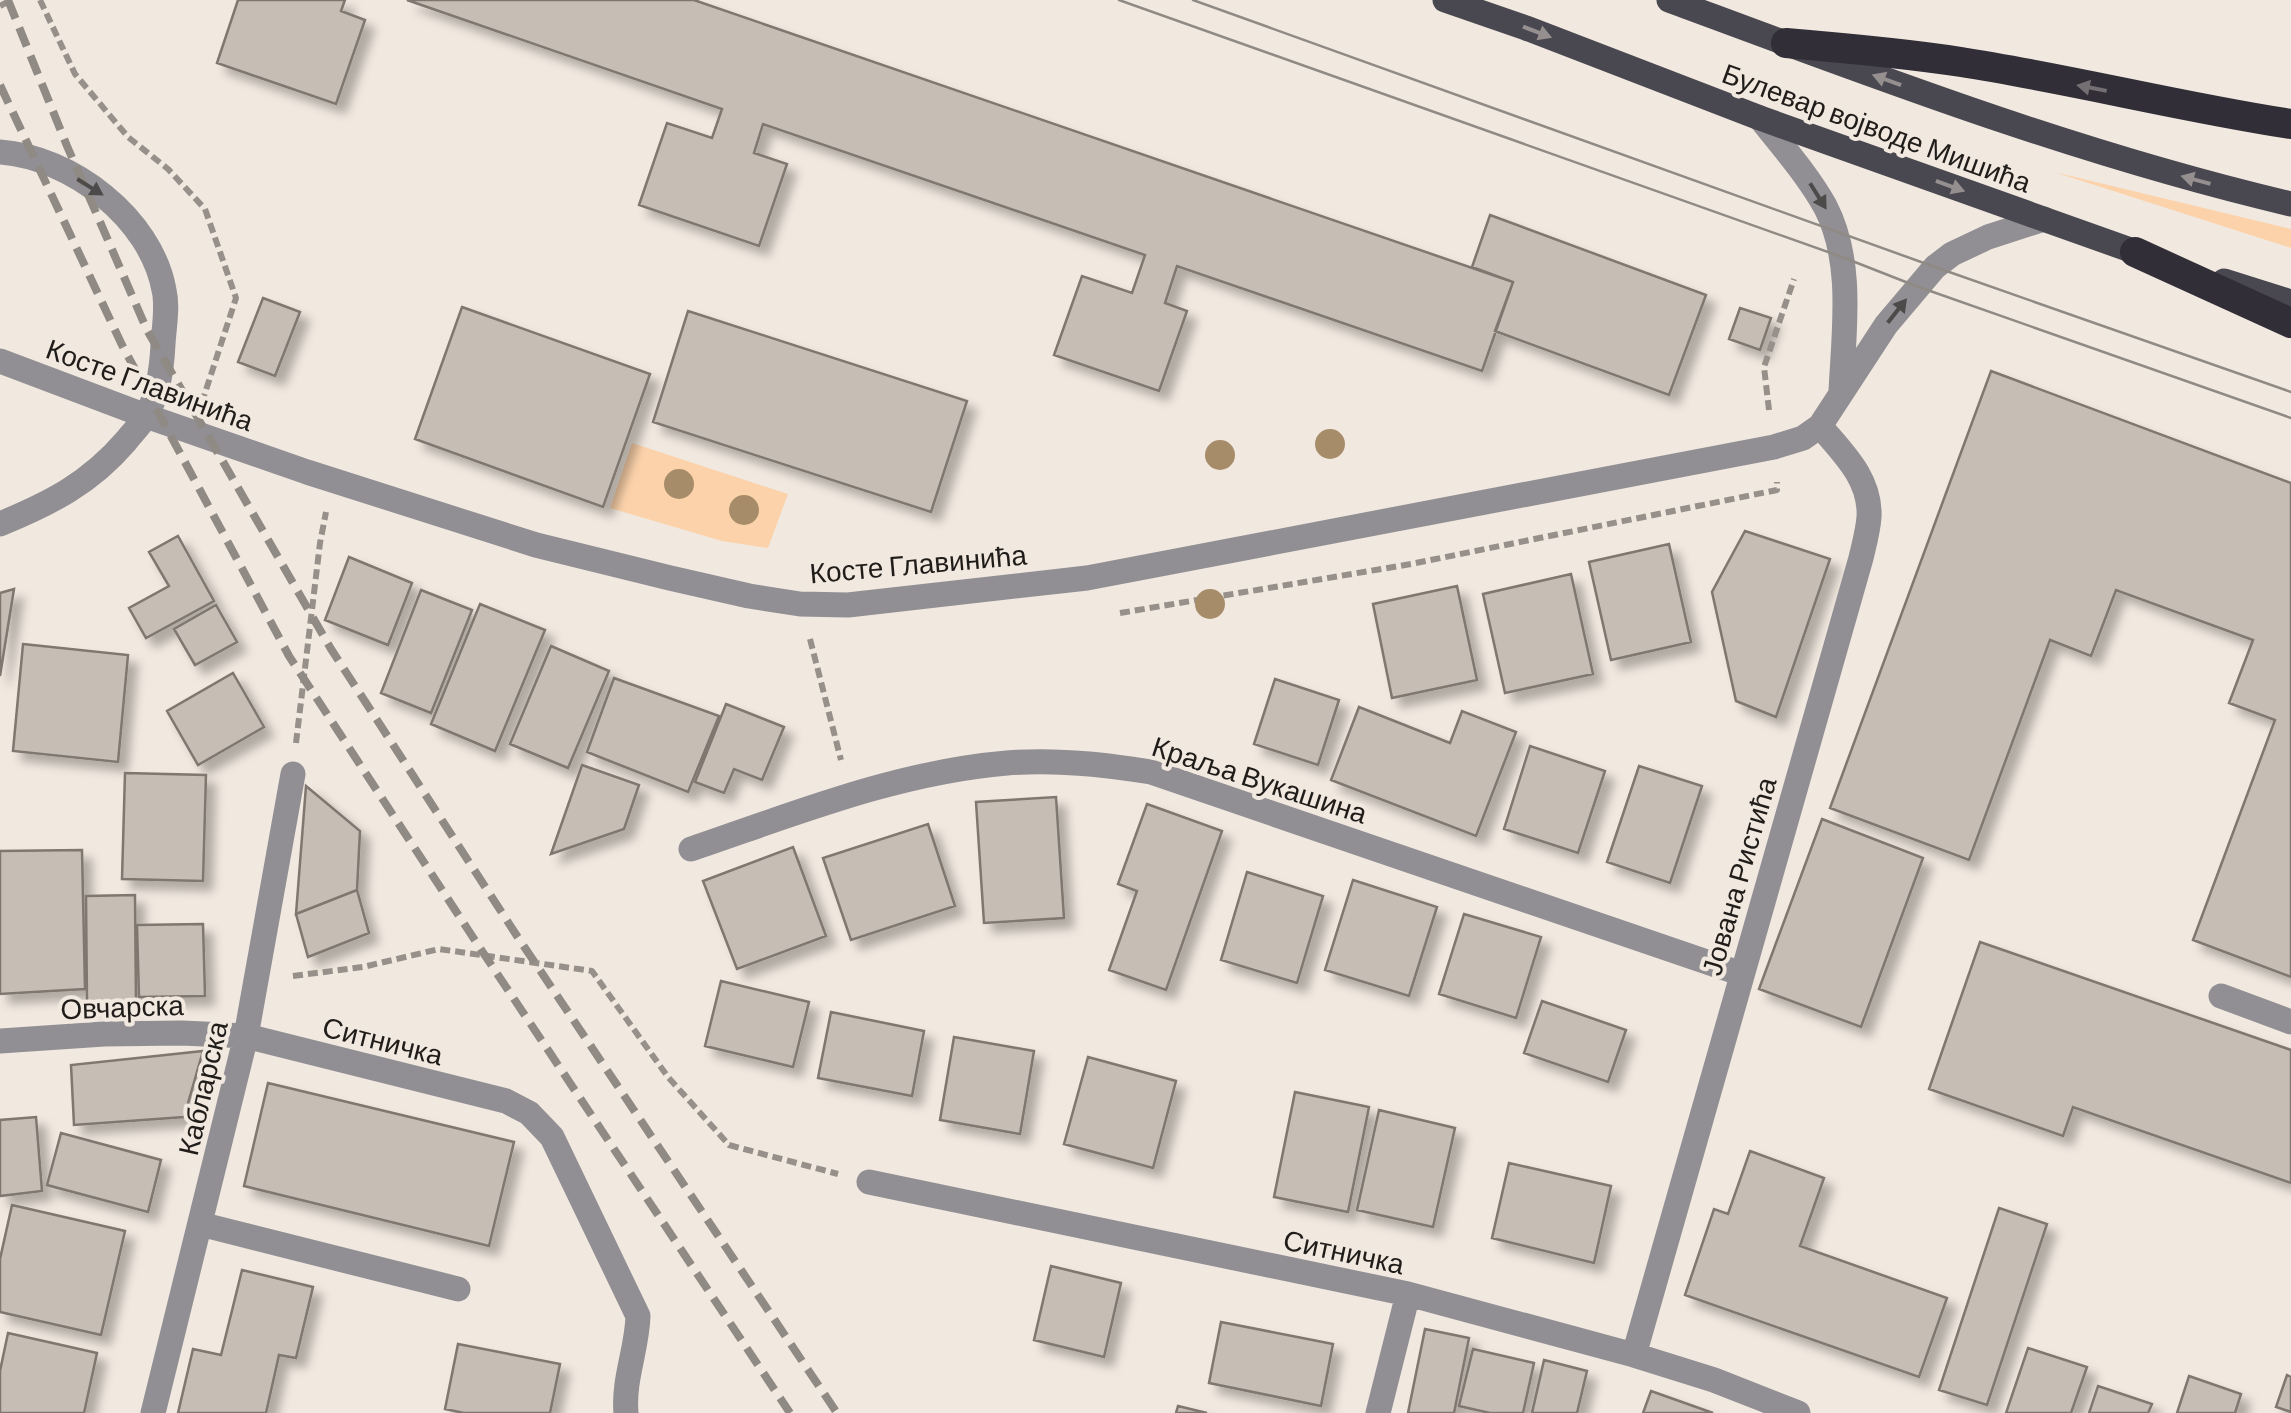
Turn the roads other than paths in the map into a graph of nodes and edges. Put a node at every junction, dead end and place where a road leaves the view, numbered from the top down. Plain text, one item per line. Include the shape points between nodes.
1 (1445, 0) edge
2 (1670, 0) edge
3 (1786, 43) junction
4 (1760, 118) junction
5 (2291, 124) edge
6 (0, 152) edge
7 (2291, 204) edge
8 (2044, 219) junction
9 (2135, 252) junction
10 (2291, 302) edge
11 (2291, 323) edge
12 (0, 361) edge
13 (1841, 390) junction
14 (146, 416) junction
15 (1820, 426) junction
16 (0, 524) edge
17 (293, 774) road end
18 (691, 848) dead end
19 (1742, 974) junction
20 (2221, 996) dead end
21 (2291, 1022) edge
22 (246, 1036) junction
23 (0, 1041) edge
24 (868, 1182) road end
25 (200, 1224) junction
26 (458, 1289) dead end
27 (1408, 1294) junction
28 (1634, 1355) junction
29 (153, 1413) edge
30 (626, 1413) edge
31 (1378, 1413) edge
32 (1798, 1413) edge

1 -> 4 main road, Булевар војводе Мишића
2 - 3 main road, Булевар војводе Мишића
5 -> 3 highway via 1963,62
7 -> 3 main road, Булевар војводе Мишића via 2130,162
4 -> 8 main road, Булевар војводе Мишића
4 -> 13 street via 1836,230 1845,310
6 -> 14 street via 60,169 104,196 151,249 165,308 159,380
8 - 9 main road, Булевар војводе Мишића
13 -> 8 street via 1934,267 1988,237
9 - 10 main road, Булевар војводе Мишића
9 - 11 highway
12 - 14 street, Косте Главинића
13 - 15 street
14 - 15 street, Косте Главинића via 536,545 800,604 1087,578 1774,446
14 - 16 street via 72,490
15 - 19 street, Јована Ристића via 1857,470 1869,498 1869,520
17 - 22 street, Кабларска
18 - 19 street, Краља Вукашина via 851,795 959,768 1101,764 1151,772
19 - 28 street, Јована Ристића
20 - 21 street
22 - 23 street, Овчарска via 143,1033
22 - 25 street, Кабларска
22 - 30 street, Ситничка via 506,1101 530,1113 552,1137 638,1316
24 - 27 street, Ситничка
25 - 26 street
25 - 29 street, Кабларска
27 - 28 street, Ситничка
27 - 31 street
28 - 32 street, Ситничка

